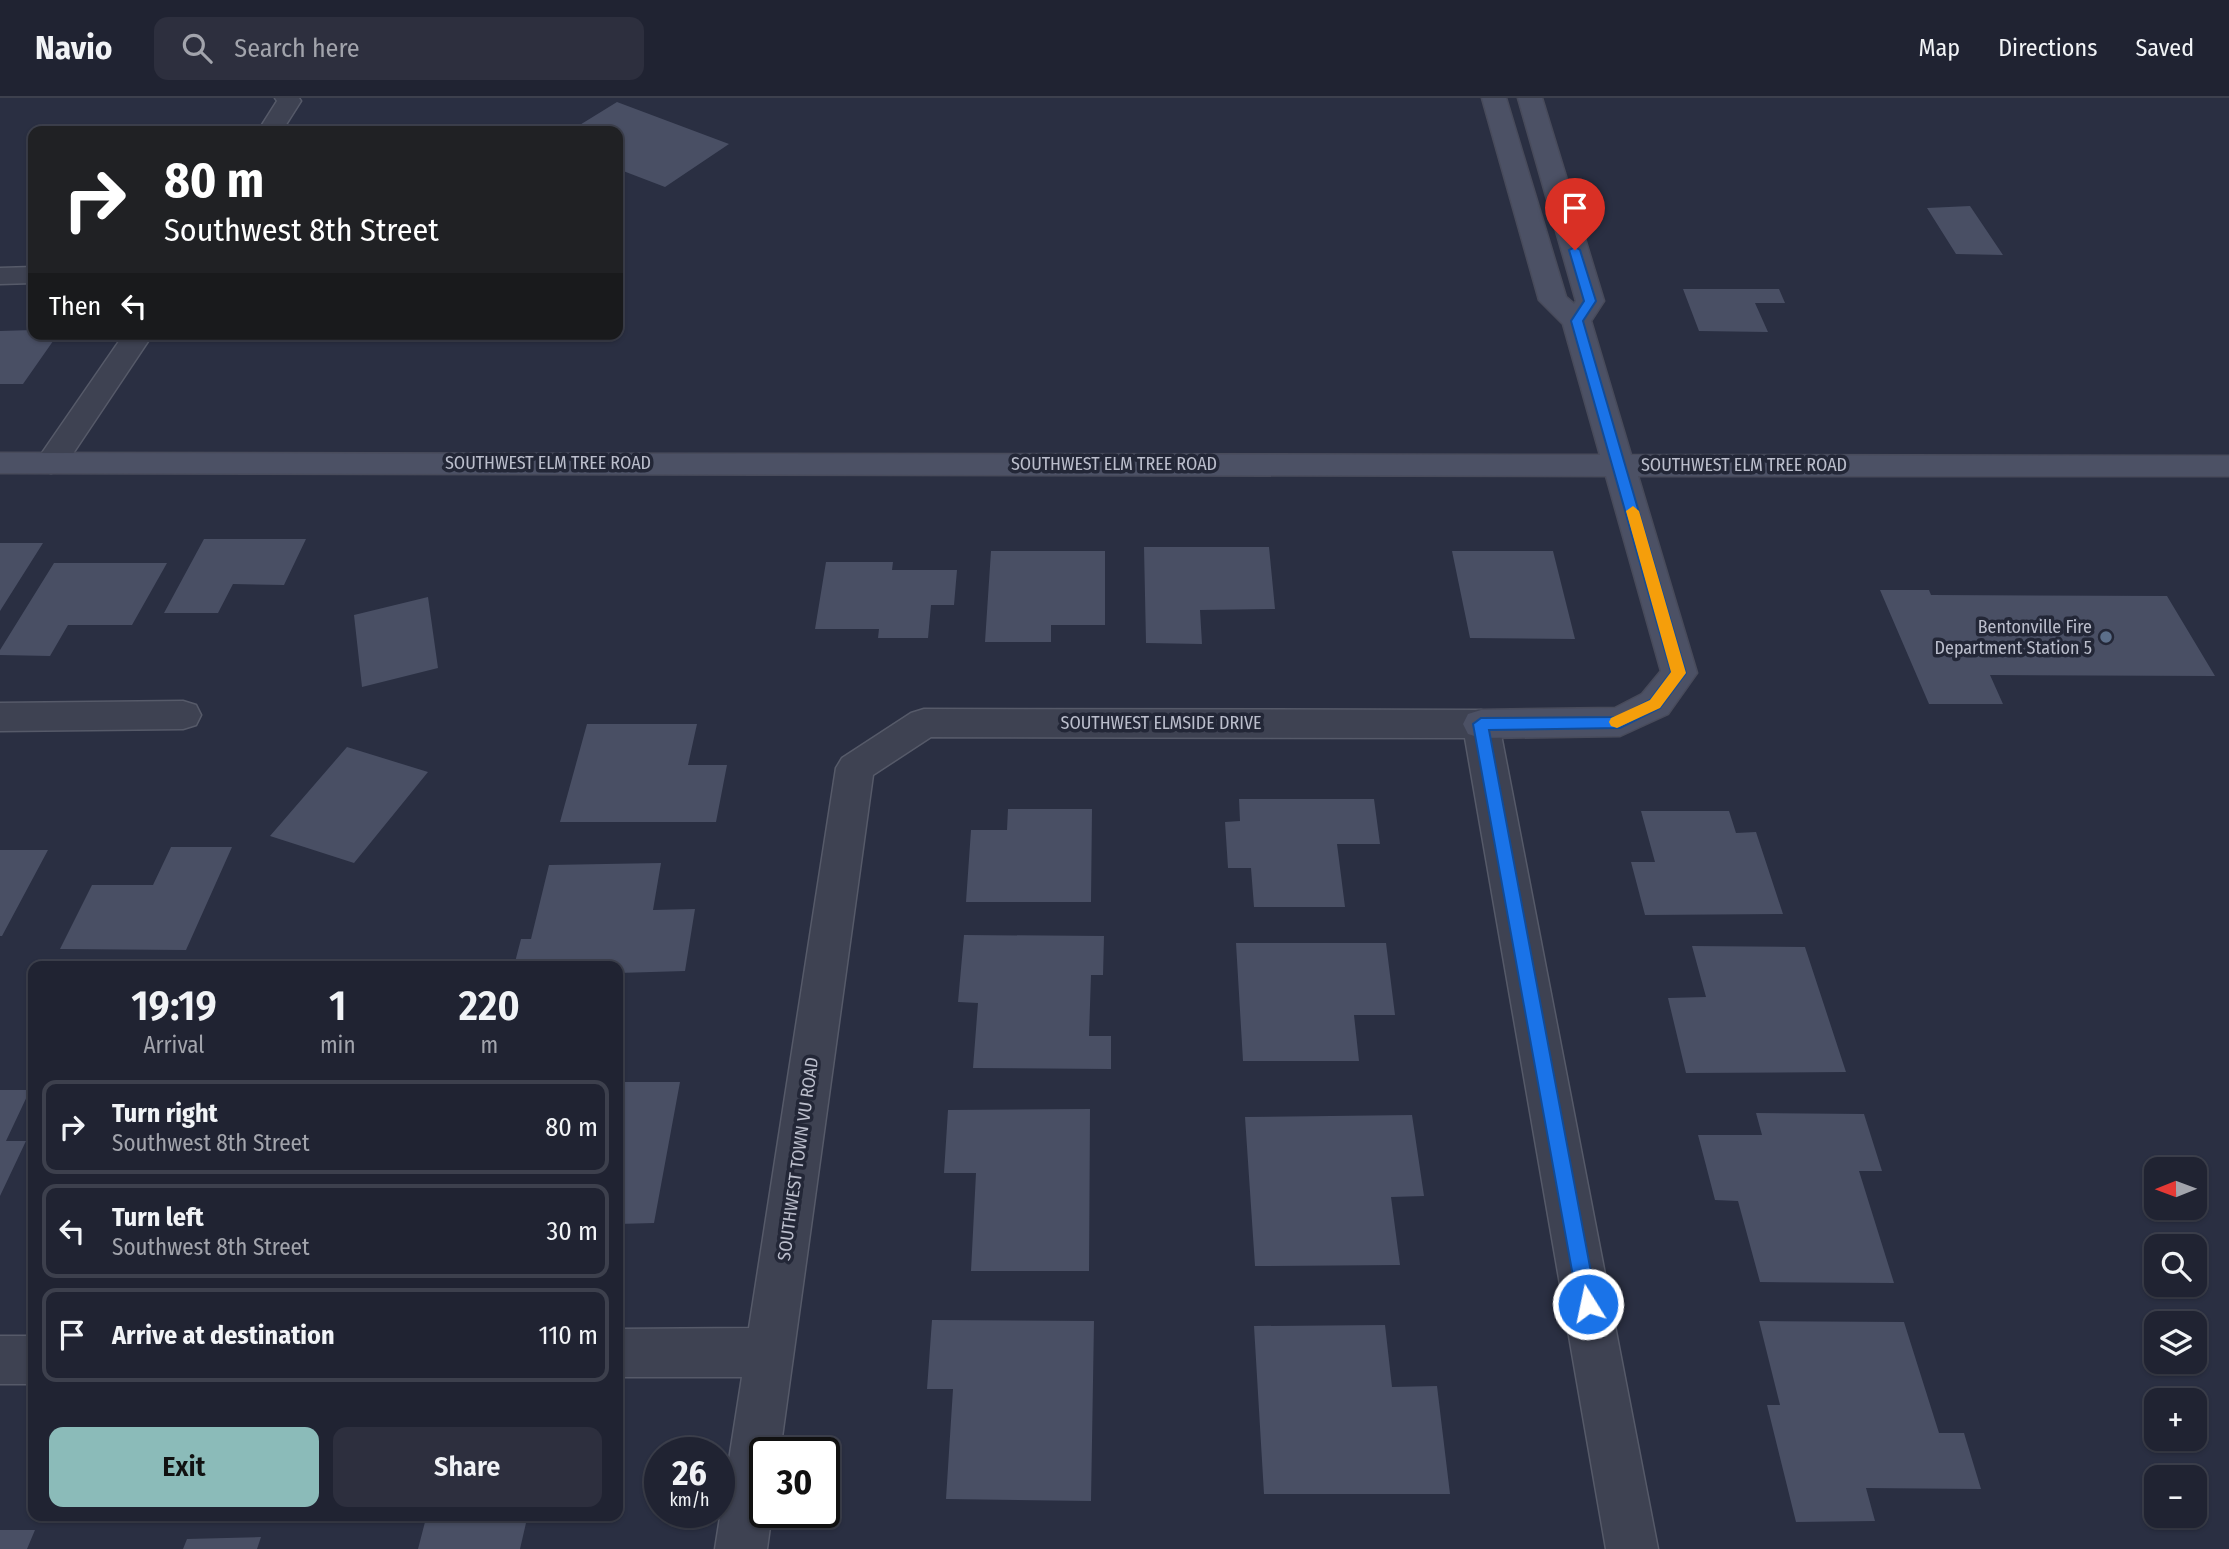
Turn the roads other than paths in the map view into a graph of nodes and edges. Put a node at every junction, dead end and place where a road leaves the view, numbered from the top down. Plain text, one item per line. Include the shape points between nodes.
1 (287, 98) edge
2 (1494, 98) edge
3 (1530, 98) edge
4 (273, 126) edge
5 (0, 275) edge
6 (28, 275) edge
7 (1577, 321) junction
8 (135, 340) edge
9 (0, 463) edge
10 (51, 463) junction
11 (1619, 465) junction
12 (2229, 466) edge
13 (183, 715) dead end
14 (0, 717) edge
15 (1481, 724) junction
16 (855, 768) joint
17 (770, 1352) junction
18 (623, 1353) edge
19 (0, 1360) edge
20 (28, 1360) edge
21 (741, 1549) edge
22 (1632, 1549) edge

1 - 4 street
2 - 7 street via 1552,300
3 - 7 street via 1590,301
5 - 6 street
7 - 11 street
8 - 10 street
9 - 10 street, SOUTHWEST ELM TREE ROAD
10 - 11 street, SOUTHWEST ELM TREE ROAD
11 - 12 street, SOUTHWEST ELM TREE ROAD
11 - 15 street via 1679,673 1655,704 1620,722
13 - 14 street
15 - 16 street, SOUTHWEST ELMSIDE DRIVE via 925,723
15 - 22 street
16 - 17 street, SOUTHWEST TOWN VU ROAD
17 - 18 street
17 - 21 street, SOUTHWEST TOWN VU ROAD
19 - 20 street

